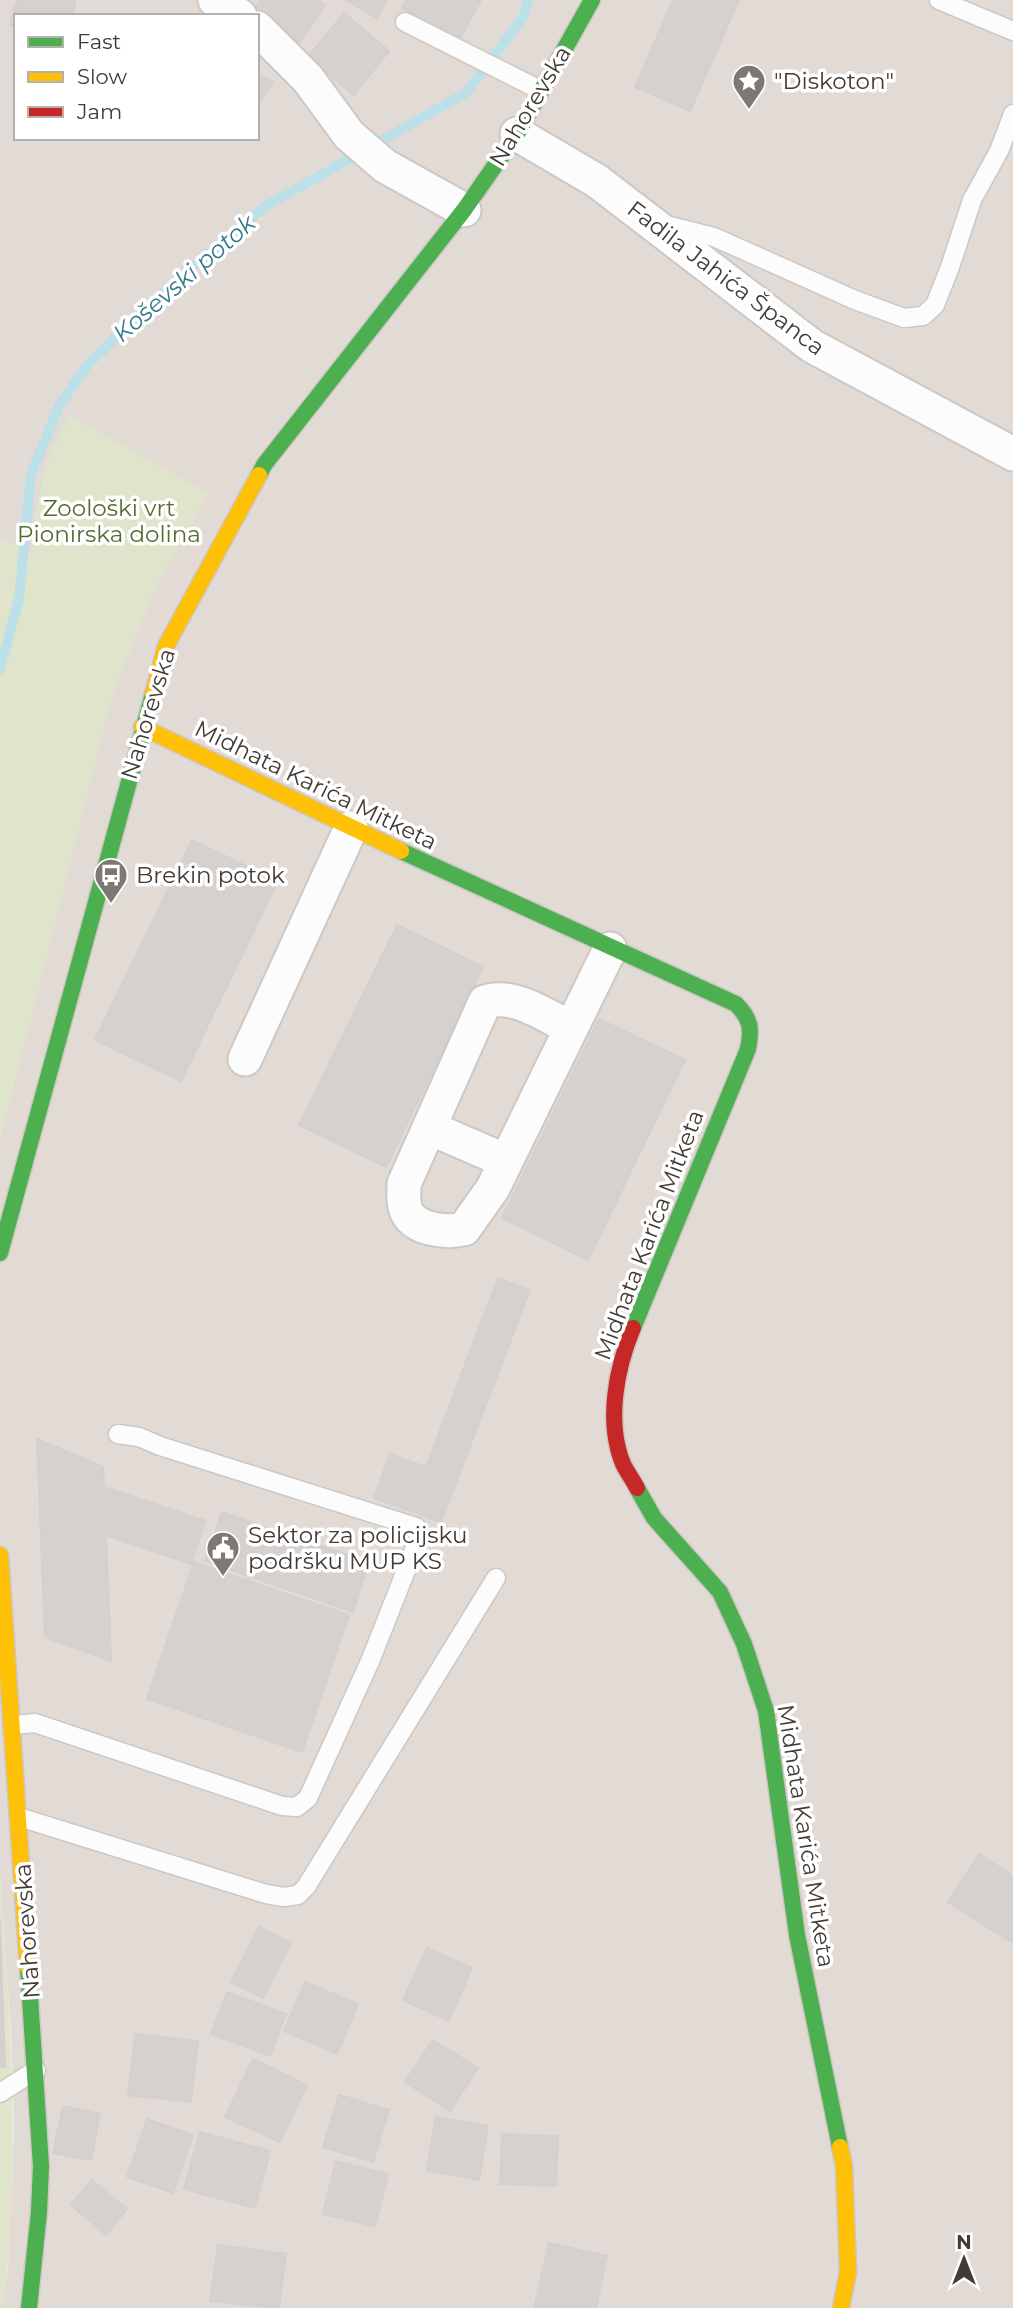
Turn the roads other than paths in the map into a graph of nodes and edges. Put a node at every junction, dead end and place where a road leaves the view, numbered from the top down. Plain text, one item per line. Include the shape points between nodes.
1 (215, 0) edge
2 (939, 0) edge
3 (591, 1) edge
4 (237, 14) edge
5 (405, 22) dead end
6 (259, 30) edge
7 (1013, 31) edge
8 (540, 90) junction
9 (1013, 114) edge
10 (517, 134) junction
11 (464, 210) junction
12 (649, 220) junction
13 (1013, 454) edge
14 (142, 727) junction
15 (351, 828) junction
16 (610, 949) junction
17 (571, 1028) junction
18 (245, 1059) dead end
19 (430, 1128) junction
20 (506, 1161) junction
21 (0, 1253) edge
22 (118, 1434) dead end
23 (0, 1555) edge
24 (496, 1578) dead end
25 (13, 1725) junction
26 (19, 1817) junction
27 (36, 2070) junction
28 (0, 2093) edge
29 (29, 2308) edge
30 (841, 2308) edge

1 - 4 street
2 - 7 lane
3 - 8 street, Nahorevska
5 - 8 lane
6 - 11 street via 308,79 349,135 385,166
8 - 10 street, Nahorevska
9 - 12 lane via 972,200 935,305 923,316 904,318 714,237
10 - 11 street, Nahorevska
10 - 12 street, Fadila Jahića Španca via 597,181
11 - 14 street, Nahorevska via 264,464 166,646
12 - 13 street, Fadila Jahića Španca via 812,346
14 - 15 street, Midhata Karića Mitketa
14 - 21 street, Nahorevska
15 - 16 street, Midhata Karića Mitketa
15 - 18 street
16 - 17 street
16 - 30 street, Midhata Karića Mitketa via 736,1004 753,1026 748,1049 627,1343 617,1380 615,1429 623,1463 654,1518 720,1592 744,1644 766,1711 797,1935 844,2166 848,2272
17 - 19 street via 522,1004 494,999 485,1003
17 - 20 street
19 - 20 street
19 - 20 street via 404,1184 405,1209 424,1225 441,1231 464,1229
22 - 25 lane via 149,1440 416,1527 418,1541 372,1659 308,1798 297,1807 282,1806 35,1723
23 - 25 street, Nahorevska
24 - 26 lane via 298,1895 266,1894
25 - 26 street, Nahorevska
26 - 27 street, Nahorevska
27 - 28 lane
27 - 29 street, Nahorevska via 41,2166

